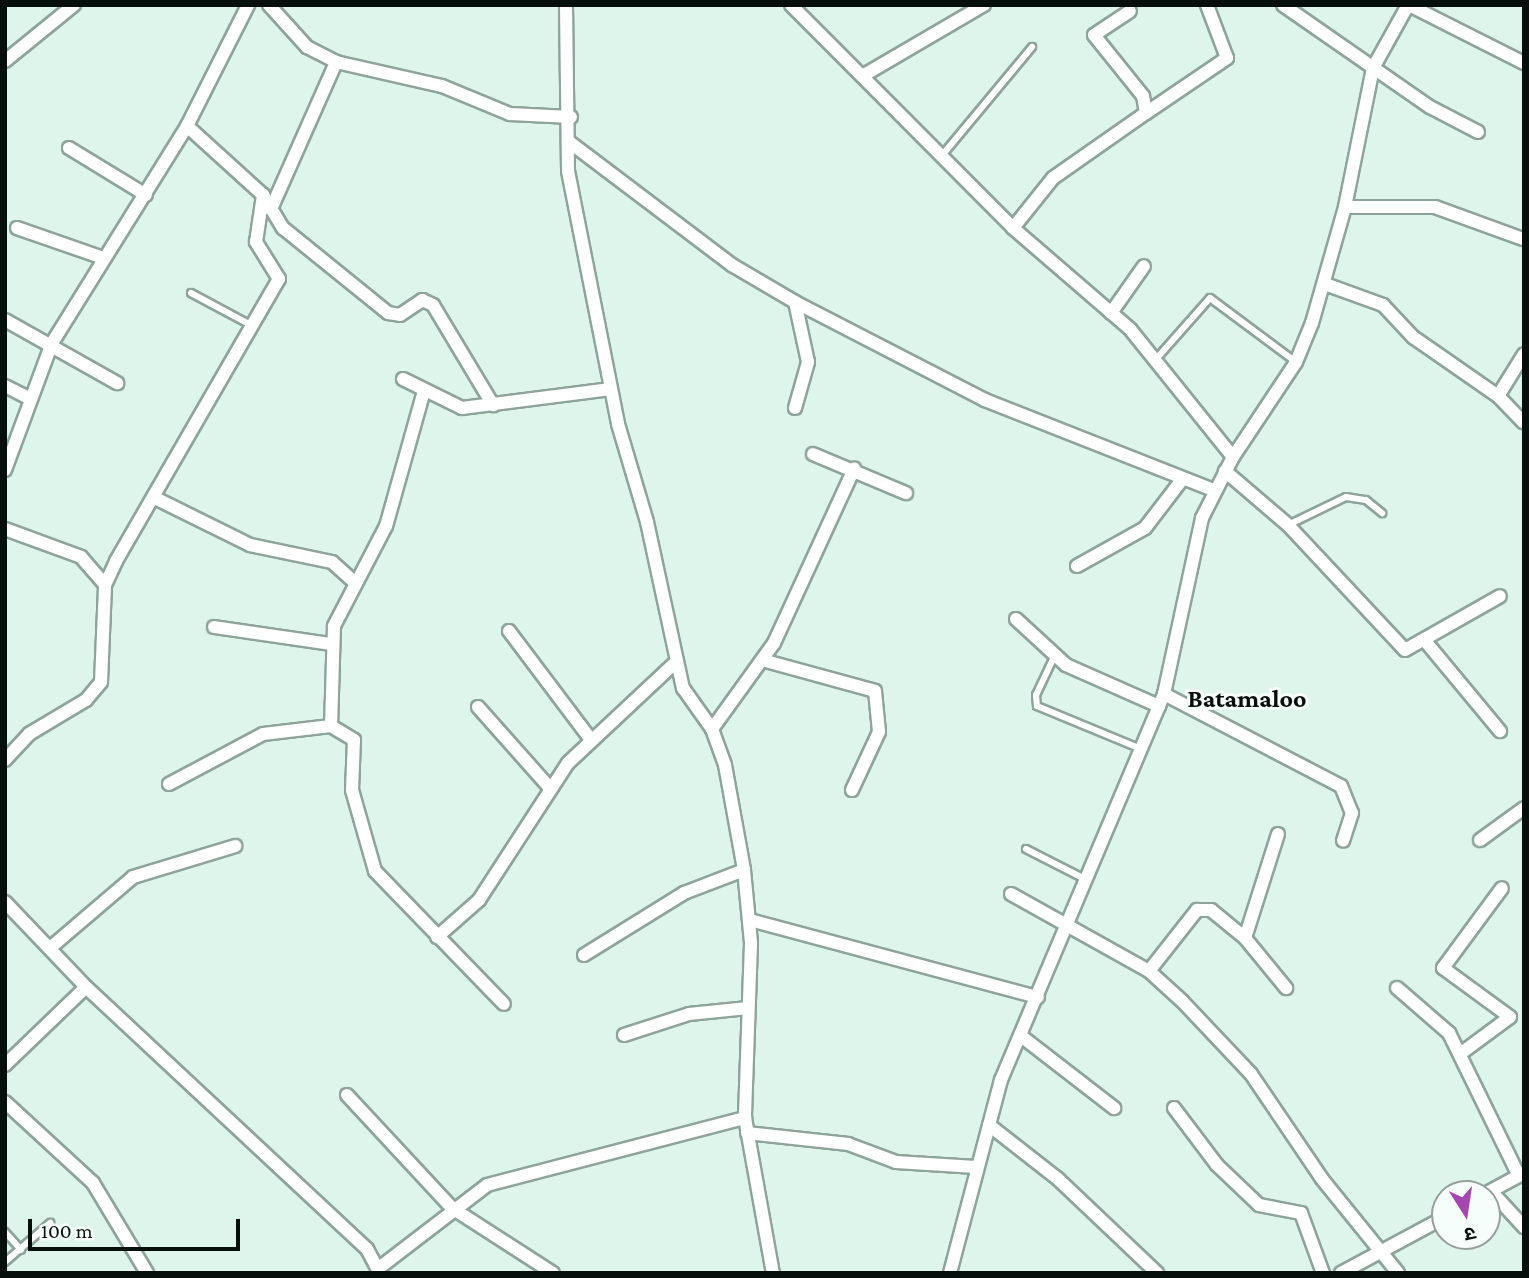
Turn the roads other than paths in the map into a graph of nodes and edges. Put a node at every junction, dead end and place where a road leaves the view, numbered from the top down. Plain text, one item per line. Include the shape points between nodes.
1 (74, 5) edge
2 (248, 5) edge
3 (269, 5) edge
4 (566, 5) edge
5 (984, 5) edge
6 (1207, 5) edge
7 (1283, 5) edge
8 (1408, 5) edge
9 (796, 7) edge
10 (954, 11) edge
11 (1130, 11) dead end
12 (1032, 47) dead end
13 (5, 61) edge
14 (336, 62) junction
15 (1524, 63) edge
16 (1373, 68) junction
17 (863, 75) junction
18 (1146, 113) junction
19 (571, 117) junction
20 (187, 126) junction
21 (1478, 132) dead end
22 (568, 141) junction
23 (69, 148) dead end
24 (944, 153) junction
25 (146, 195) junction
26 (263, 195) junction
27 (1345, 207) junction
28 (271, 209) junction
29 (17, 228) dead end
30 (1013, 228) junction
31 (1523, 239) edge
32 (103, 258) junction
33 (1144, 267) dead end
34 (1325, 284) junction
35 (191, 293) dead end
36 (795, 302) junction
37 (1111, 313) junction
38 (5, 320) edge
39 (251, 326) junction
40 (52, 343) junction
41 (1524, 354) edge
42 (1157, 358) junction
43 (1296, 362) junction
44 (402, 379) dead end
45 (117, 383) dead end
46 (5, 386) edge
47 (611, 389) junction
48 (424, 391) junction
49 (1498, 396) junction
50 (30, 399) junction
51 (494, 405) junction
52 (795, 408) dead end
53 (1524, 423) edge
54 (813, 454) dead end
55 (1233, 457) junction
56 (854, 469) junction
57 (5, 470) edge
58 (1225, 471) junction
59 (1181, 481) junction
60 (1214, 490) junction
61 (906, 493) dead end
62 (153, 498) junction
63 (1382, 513) dead end
64 (1288, 525) junction
65 (5, 528) edge
66 (1077, 566) dead end
67 (354, 582) junction
68 (106, 585) junction
69 (1500, 596) dead end
70 (1016, 619) dead end
71 (214, 627) dead end
72 (509, 631) dead end
73 (1426, 642) junction
74 (331, 644) junction
75 (1054, 657) junction
76 (762, 660) junction
77 (676, 662) junction
78 (1161, 700) junction
79 (478, 707) dead end
80 (331, 726) junction
81 (712, 729) junction
82 (1500, 731) dead end
83 (591, 740) junction
84 (1139, 748) junction
85 (5, 760) edge
86 (169, 784) dead end
87 (549, 787) junction
88 (852, 790) dead end
89 (1524, 808) edge
90 (1278, 834) dead end
91 (1480, 840) dead end
92 (1343, 841) dead end
93 (235, 846) dead end
94 (1026, 849) dead end
95 (744, 870) junction
96 (1087, 880) junction
97 (1502, 888) dead end
98 (1012, 894) dead end
99 (5, 902) edge
100 (750, 920) junction
101 (1068, 926) junction
102 (437, 937) junction
103 (1245, 938) junction
104 (50, 948) junction
105 (584, 955) dead end
106 (1149, 971) junction
107 (86, 987) junction
108 (1286, 988) dead end
109 (1397, 988) dead end
110 (1038, 998) junction
111 (503, 1004) dead end
112 (748, 1008) junction
113 (624, 1035) dead end
114 (1021, 1036) junction
115 (1460, 1054) junction
116 (5, 1065) edge
117 (347, 1095) dead end
118 (5, 1102) edge
119 (1114, 1108) dead end
120 (1174, 1108) dead end
121 (745, 1118) junction
122 (989, 1125) junction
123 (747, 1133) junction
124 (976, 1167) junction
125 (1521, 1175) edge
126 (1501, 1185) edge
127 (1501, 1205) edge
128 (452, 1208) junction
129 (50, 1223) dead end
130 (1431, 1225) edge
131 (1524, 1227) edge
132 (5, 1232) edge
133 (21, 1250) junction
134 (1380, 1254) junction
135 (5, 1262) edge
136 (380, 1270) edge
137 (951, 1272) edge
138 (1345, 1272) edge
139 (147, 1273) edge
140 (553, 1273) edge
141 (773, 1273) edge
142 (1157, 1273) edge
143 (1323, 1273) edge
144 (1398, 1273) edge

1 - 13 street
2 - 20 street
3 - 14 street via 307,47
4 - 19 street
5 - 10 street
6 - 18 street via 1227,58
7 - 16 street
8 - 15 street
8 - 16 street
9 - 17 street
10 - 17 street
11 - 18 street via 1094,35 1143,96
12 - 24 lane
14 - 19 street via 442,86 510,114
14 - 28 street
16 - 21 street
16 - 27 street
17 - 24 street
18 - 30 street via 1053,178
19 - 22 street
20 - 25 street
20 - 26 street
22 - 36 street via 732,265
22 - 47 street via 571,190
23 - 25 street
24 - 30 street
25 - 32 street
26 - 28 street
26 - 39 street via 256,242 279,279
27 - 31 street via 1435,207
27 - 34 street
28 - 51 street via 283,228 388,313 400,315 422,300 433,305
29 - 32 street
30 - 37 street
32 - 40 street
33 - 37 street
34 - 43 street
34 - 49 street via 1383,305 1413,337
35 - 39 lane
36 - 52 street via 807,362
36 - 59 street via 985,400
37 - 42 street
38 - 40 street
39 - 62 street
40 - 45 street
40 - 50 street
41 - 49 street
42 - 43 lane via 1210,298
42 - 55 street
43 - 55 street
44 - 48 street
46 - 50 street
47 - 51 street
47 - 77 street
48 - 51 street via 454,407
48 - 67 street via 395,503
49 - 53 street
50 - 57 street
54 - 56 street
55 - 58 street
56 - 61 street
56 - 76 street
58 - 60 street
58 - 64 street
59 - 60 street
59 - 66 street via 1145,528
60 - 78 street via 1199,531
62 - 67 street via 250,545 332,562
62 - 68 street
63 - 64 lane via 1366,500 1346,497
64 - 73 street via 1396,645 1414,649
65 - 68 street via 81,557
67 - 74 street
68 - 85 street via 101,682 86,700 29,734
69 - 73 street
70 - 75 street
71 - 74 street
72 - 83 street
73 - 82 street
74 - 80 street
75 - 78 street
75 - 84 lane via 1036,695 1037,706
76 - 81 street
76 - 88 street via 875,691 879,732
77 - 81 street via 683,688
77 - 83 street
78 - 84 street
78 - 92 street via 1341,786 1352,813
79 - 87 street
80 - 86 street via 263,734
80 - 102 street via 354,740 352,790 372,864
81 - 95 street via 725,765
83 - 87 street
84 - 96 street
87 - 102 street via 479,900
89 - 91 street
90 - 103 street
93 - 104 street via 133,877
94 - 96 lane
95 - 100 street
95 - 105 street via 684,894
96 - 101 street
97 - 115 street via 1443,968 1510,1017
98 - 101 street
99 - 104 street
100 - 110 street
100 - 112 street
101 - 106 street
101 - 110 street
102 - 111 street
103 - 106 street via 1211,910 1197,910
103 - 108 street
104 - 107 street
106 - 134 street via 1251,1074
107 - 116 street
107 - 136 street via 221,1106
109 - 115 street via 1444,1025
110 - 114 street
112 - 113 street via 689,1014
112 - 121 street
114 - 119 street
114 - 122 street
115 - 125 street
117 - 128 street
118 - 139 street via 93,1183
120 - 143 street via 1244,1192 1267,1209 1301,1213
121 - 123 street
121 - 128 street via 506,1178
122 - 124 street
122 - 142 street via 1058,1179
123 - 124 street via 848,1144 896,1162
123 - 141 street
124 - 137 street
125 - 126 street
127 - 131 street
128 - 136 street
128 - 140 street
129 - 133 lane
130 - 134 street
132 - 133 lane
133 - 135 lane
134 - 138 street
134 - 144 street

